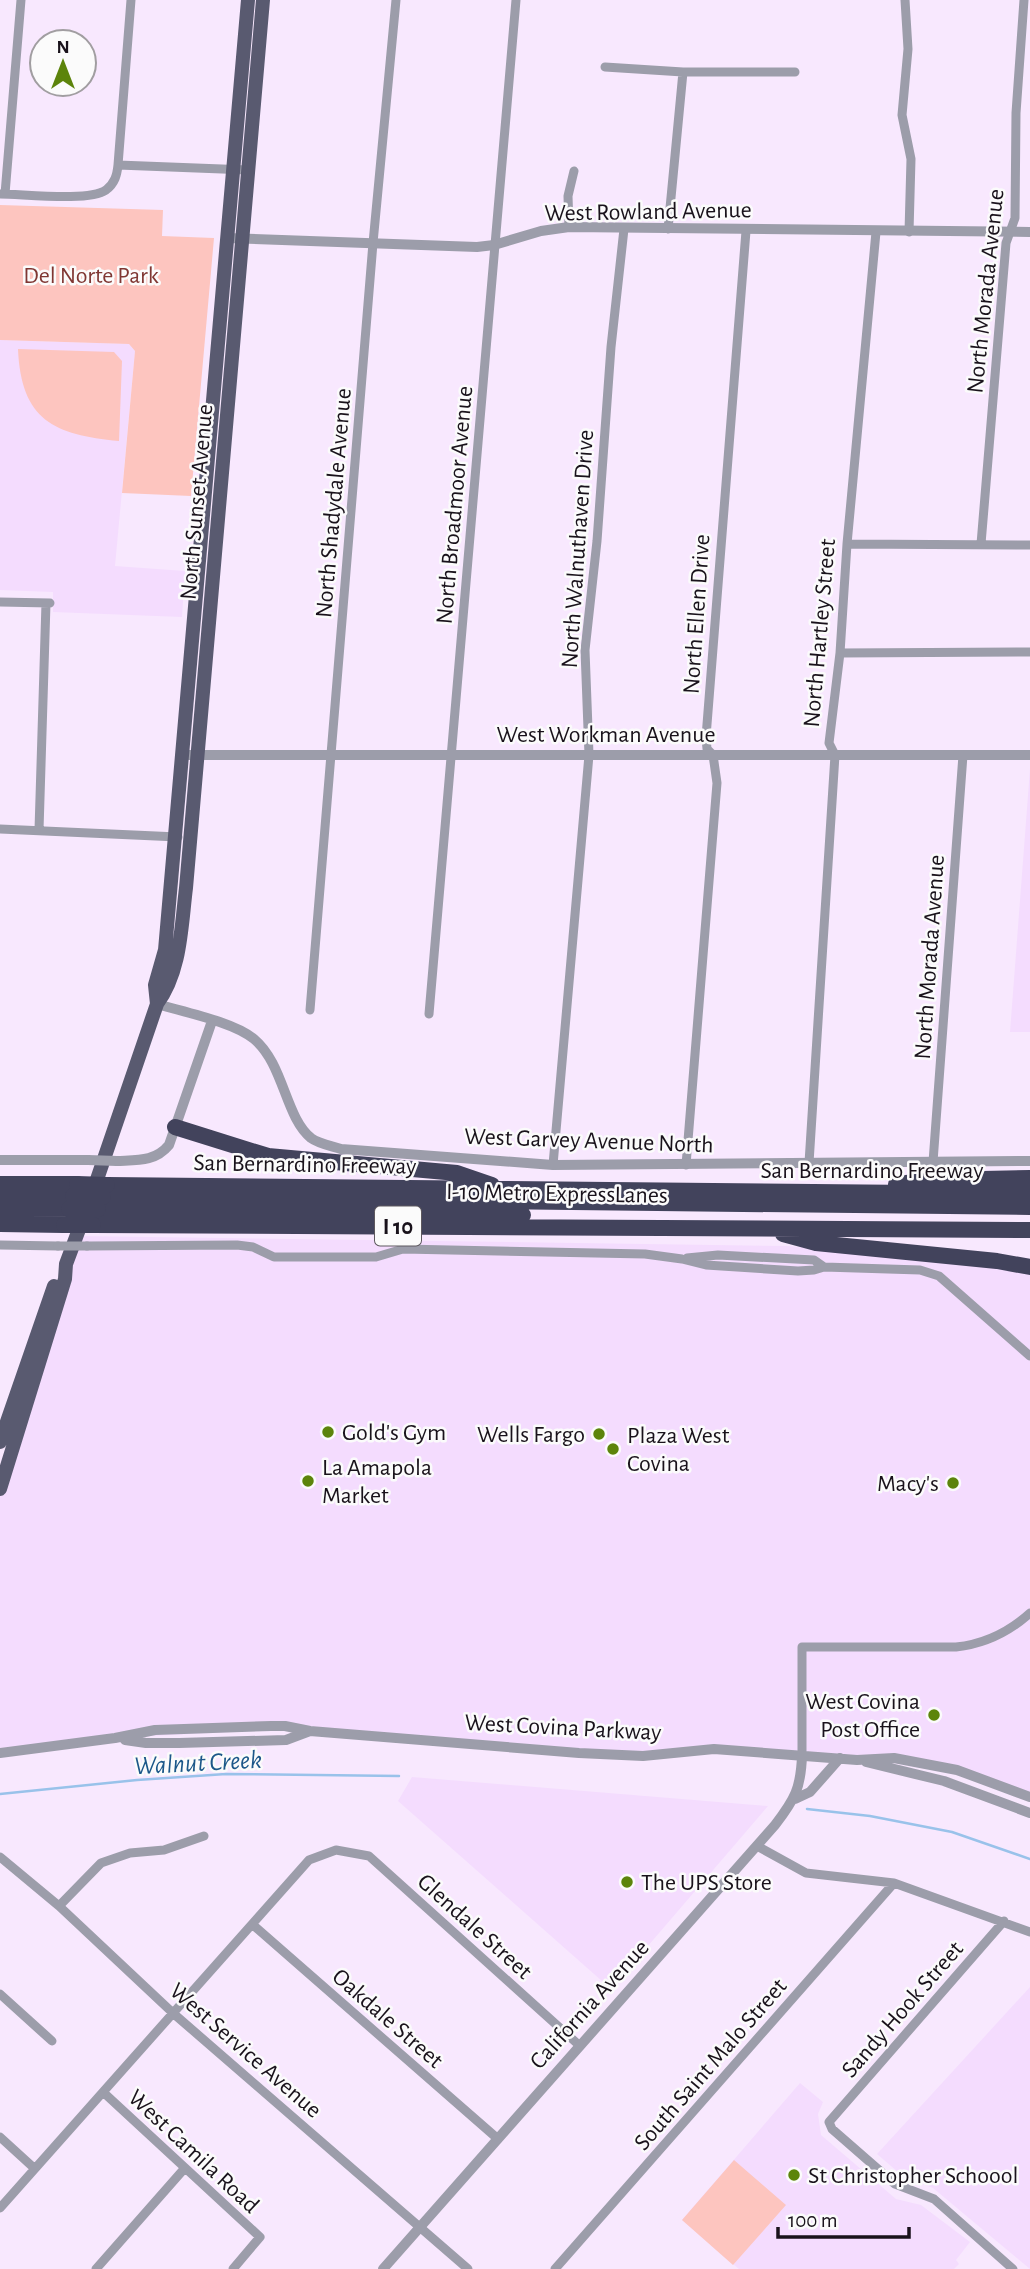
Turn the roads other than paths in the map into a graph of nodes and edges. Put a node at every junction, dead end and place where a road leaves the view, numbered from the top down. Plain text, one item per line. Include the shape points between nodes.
1 (22, 0) edge
2 (131, 0) edge
3 (248, 0) edge
4 (263, 0) edge
5 (396, 0) edge
6 (516, 0) edge
7 (905, 0) edge
8 (1024, 0) edge
9 (605, 67) dead end
10 (683, 72) junction
11 (795, 72) dead end
12 (118, 165) junction
13 (233, 169) junction
14 (248, 170) junction
15 (574, 171) dead end
16 (3, 194) edge
17 (569, 228) junction
18 (624, 229) junction
19 (668, 229) junction
20 (746, 230) junction
21 (876, 232) junction
22 (909, 232) junction
23 (1011, 232) junction
24 (1030, 232) edge
25 (234, 238) junction
26 (373, 243) junction
27 (494, 245) junction
28 (847, 544) junction
29 (981, 544) junction
30 (1030, 544) edge
31 (0, 602) edge
32 (1030, 652) edge
33 (839, 653) junction
34 (182, 755) junction
35 (197, 755) junction
36 (332, 755) junction
37 (452, 755) junction
38 (589, 755) junction
39 (713, 755) junction
40 (835, 755) junction
41 (963, 755) junction
42 (1030, 755) edge
43 (0, 829) edge
44 (39, 830) junction
45 (175, 836) junction
46 (191, 838) junction
47 (158, 1004) junction
48 (310, 1010) dead end
49 (429, 1014) dead end
50 (212, 1021) junction
51 (176, 1128) junction
52 (0, 1160) edge
53 (1030, 1161) edge
54 (933, 1162) junction
55 (809, 1163) junction
56 (554, 1165) junction
57 (686, 1165) junction
58 (1030, 1178) edge
59 (0, 1184) edge
60 (504, 1189) junction
61 (822, 1193) junction
62 (1030, 1194) edge
63 (0, 1196) edge
64 (71, 1204) junction
65 (97, 1205) junction
66 (1030, 1207) edge
67 (0, 1208) edge
68 (1030, 1220) edge
69 (0, 1224) edge
70 (764, 1228) junction
71 (1030, 1230) edge
72 (0, 1245) edge
73 (66, 1264) junction
74 (1030, 1267) edge
75 (1030, 1356) edge
76 (0, 1442) edge
77 (0, 1489) edge
78 (1030, 1613) edge
79 (257, 1726) junction
80 (155, 1730) junction
81 (310, 1731) junction
82 (115, 1738) junction
83 (129, 1741) junction
84 (179, 1743) junction
85 (0, 1754) edge
86 (802, 1755) junction
87 (839, 1758) junction
88 (857, 1760) junction
89 (1030, 1797) edge
90 (795, 1799) junction
91 (1030, 1813) edge
92 (204, 1836) dead end
93 (757, 1846) junction
94 (0, 1857) edge
95 (894, 1884) junction
96 (58, 1906) junction
97 (1003, 1922) junction
98 (253, 1925) junction
99 (1030, 1932) edge
100 (0, 1994) edge
101 (174, 2014) junction
102 (52, 2041) dead end
103 (580, 2046) junction
104 (103, 2092) junction
105 (0, 2137) edge
106 (498, 2139) junction
107 (34, 2168) junction
108 (184, 2169) junction
109 (0, 2208) edge
110 (420, 2227) junction
111 (96, 2269) edge
112 (233, 2269) edge
113 (383, 2269) edge
114 (468, 2269) edge
115 (555, 2269) edge
116 (1013, 2269) edge

1 - 16 street
2 - 12 street
3 - 13 main road, North Sunset Avenue
4 - 14 main road, North Sunset Avenue
5 - 26 street, North Shadydale Avenue
6 - 27 street, North Broadmoor Avenue
7 - 22 street via 908,49 902,115 911,169
8 - 23 street, North Morada Avenue
9 - 10 street
10 - 11 street
10 - 19 street
12 - 13 street
12 - 16 street via 111,186 93,196
13 - 14 street
13 - 25 main road, North Sunset Avenue
14 - 25 main road, North Sunset Avenue
15 - 17 street via 568,197
17 - 18 street, West Rowland Avenue
17 - 27 street, West Rowland Avenue via 541,230
18 - 19 street, West Rowland Avenue
18 - 38 street, North Walnuthaven Drive via 585,650
19 - 20 street, West Rowland Avenue
20 - 21 street, West Rowland Avenue
20 - 39 street, North Ellen Drive via 706,737
21 - 22 street, West Rowland Avenue
21 - 28 street, North Hartley Street
22 - 23 street, West Rowland Avenue
23 - 24 street, West Rowland Avenue
23 - 29 street, North Morada Avenue via 1006,243
25 - 26 street, West Rowland Avenue
25 - 34 main road, North Sunset Avenue
25 - 35 main road, North Sunset Avenue
26 - 27 street, West Rowland Avenue
26 - 36 street, North Shadydale Avenue
27 - 37 street, North Broadmoor Avenue
28 - 29 street
28 - 33 street, North Hartley Street
29 - 30 street
31 - 44 street via 49,603
32 - 33 street
33 - 40 street, North Hartley Street via 829,743
34 - 35 street, West Workman Avenue
34 - 45 main road, North Sunset Avenue
35 - 36 street, West Workman Avenue
35 - 46 main road, North Sunset Avenue
36 - 37 street, West Workman Avenue
36 - 48 street, North Shadydale Avenue
37 - 38 street, West Workman Avenue
37 - 49 street, North Broadmoor Avenue
38 - 39 street, West Workman Avenue
38 - 56 street, North Walnuthaven Drive
39 - 40 street, West Workman Avenue
39 - 57 street, North Ellen Drive via 717,783
40 - 41 street, West Workman Avenue
40 - 55 street, North Hartley Street
41 - 42 street, West Workman Avenue
41 - 54 street, North Morada Avenue
43 - 44 street
44 - 45 street
45 - 46 street
45 - 47 main road, North Sunset Avenue via 165,950 155,985
46 - 47 main road, North Sunset Avenue via 178,954
47 - 50 street, West Garvey Avenue North
47 - 65 main road, North Sunset Avenue
50 - 51 street
50 - 56 street, West Garvey Avenue North via 238,1030 267,1053 299,1123 323,1144
51 - 52 street, bridge via 169,1145 156,1157
51 - 60 highway via 268,1156 457,1173
53 - 54 street, West Garvey Avenue North
54 - 55 street, West Garvey Avenue North
55 - 57 street, West Garvey Avenue North
56 - 57 street, West Garvey Avenue North
58 - 61 highway via 936,1180
59 - 64 highway, San Bernardino Freeway / I 10
60 - 61 highway, San Bernardino Freeway / I 10
60 - 65 highway, San Bernardino Freeway / I 10
61 - 62 highway, San Bernardino Freeway / I 10
63 - 64 highway
64 - 65 highway, San Bernardino Freeway / I 10, bridge
64 - 65 highway, San Bernardino Freeway / I 10, bridge
64 - 67 highway
64 - 69 highway, San Bernardino Freeway / I 10
65 - 66 highway, I-10 Metro ExpressLanes
65 - 68 highway, I-10 Metro ExpressLanes
65 - 70 highway, San Bernardino Freeway / I 10
65 - 73 main road, North Sunset Avenue
70 - 71 highway, San Bernardino Freeway / I 10
70 - 74 highway via 816,1244
72 - 75 street, bridge via 237,1245 274,1257 376,1256 405,1249 645,1254 682,1259 718,1255 920,1270 939,1276
73 - 76 main road via 57,1277
73 - 77 main road
78 - 86 street via 1000,1635 971,1646 802,1647
79 - 80 street, West Covina Parkway
79 - 81 street, West Covina Parkway
79 - 84 street via 256,1733 191,1736
80 - 82 street, West Covina Parkway
80 - 83 street via 146,1738
81 - 84 street, West Covina Parkway via 286,1740
81 - 86 street, West Covina Parkway via 592,1754 643,1756 714,1749
82 - 83 street, West Covina Parkway
82 - 85 street, West Covina Parkway
83 - 84 street, West Covina Parkway
86 - 87 street, West Covina Parkway
86 - 90 street, California Avenue
87 - 88 street, West Covina Parkway
87 - 90 street via 810,1792
88 - 89 street, West Covina Parkway via 894,1758 957,1770
88 - 91 street, West Covina Parkway via 944,1781
90 - 93 street, California Avenue
92 - 96 street via 101,1863
93 - 95 street via 807,1873
93 - 103 street, California Avenue
94 - 96 street, West Service Avenue
95 - 97 street
95 - 115 street, South Saint Malo Street
96 - 101 street, West Service Avenue
97 - 99 street
97 - 116 street, Sandy Hook Street via 829,2122 895,2184 934,2199
98 - 101 street
98 - 103 street, Glendale Street via 309,1860 336,1850 369,1856
98 - 106 street, Oakdale Street
100 - 102 street
101 - 104 street
101 - 110 street, West Service Avenue
103 - 106 street, California Avenue
104 - 107 street
104 - 108 street, West Camila Road
105 - 107 street
106 - 110 street, California Avenue
107 - 109 street
108 - 111 street
108 - 112 street, West Camila Road via 260,2237
110 - 113 street, California Avenue
110 - 114 street, West Service Avenue

